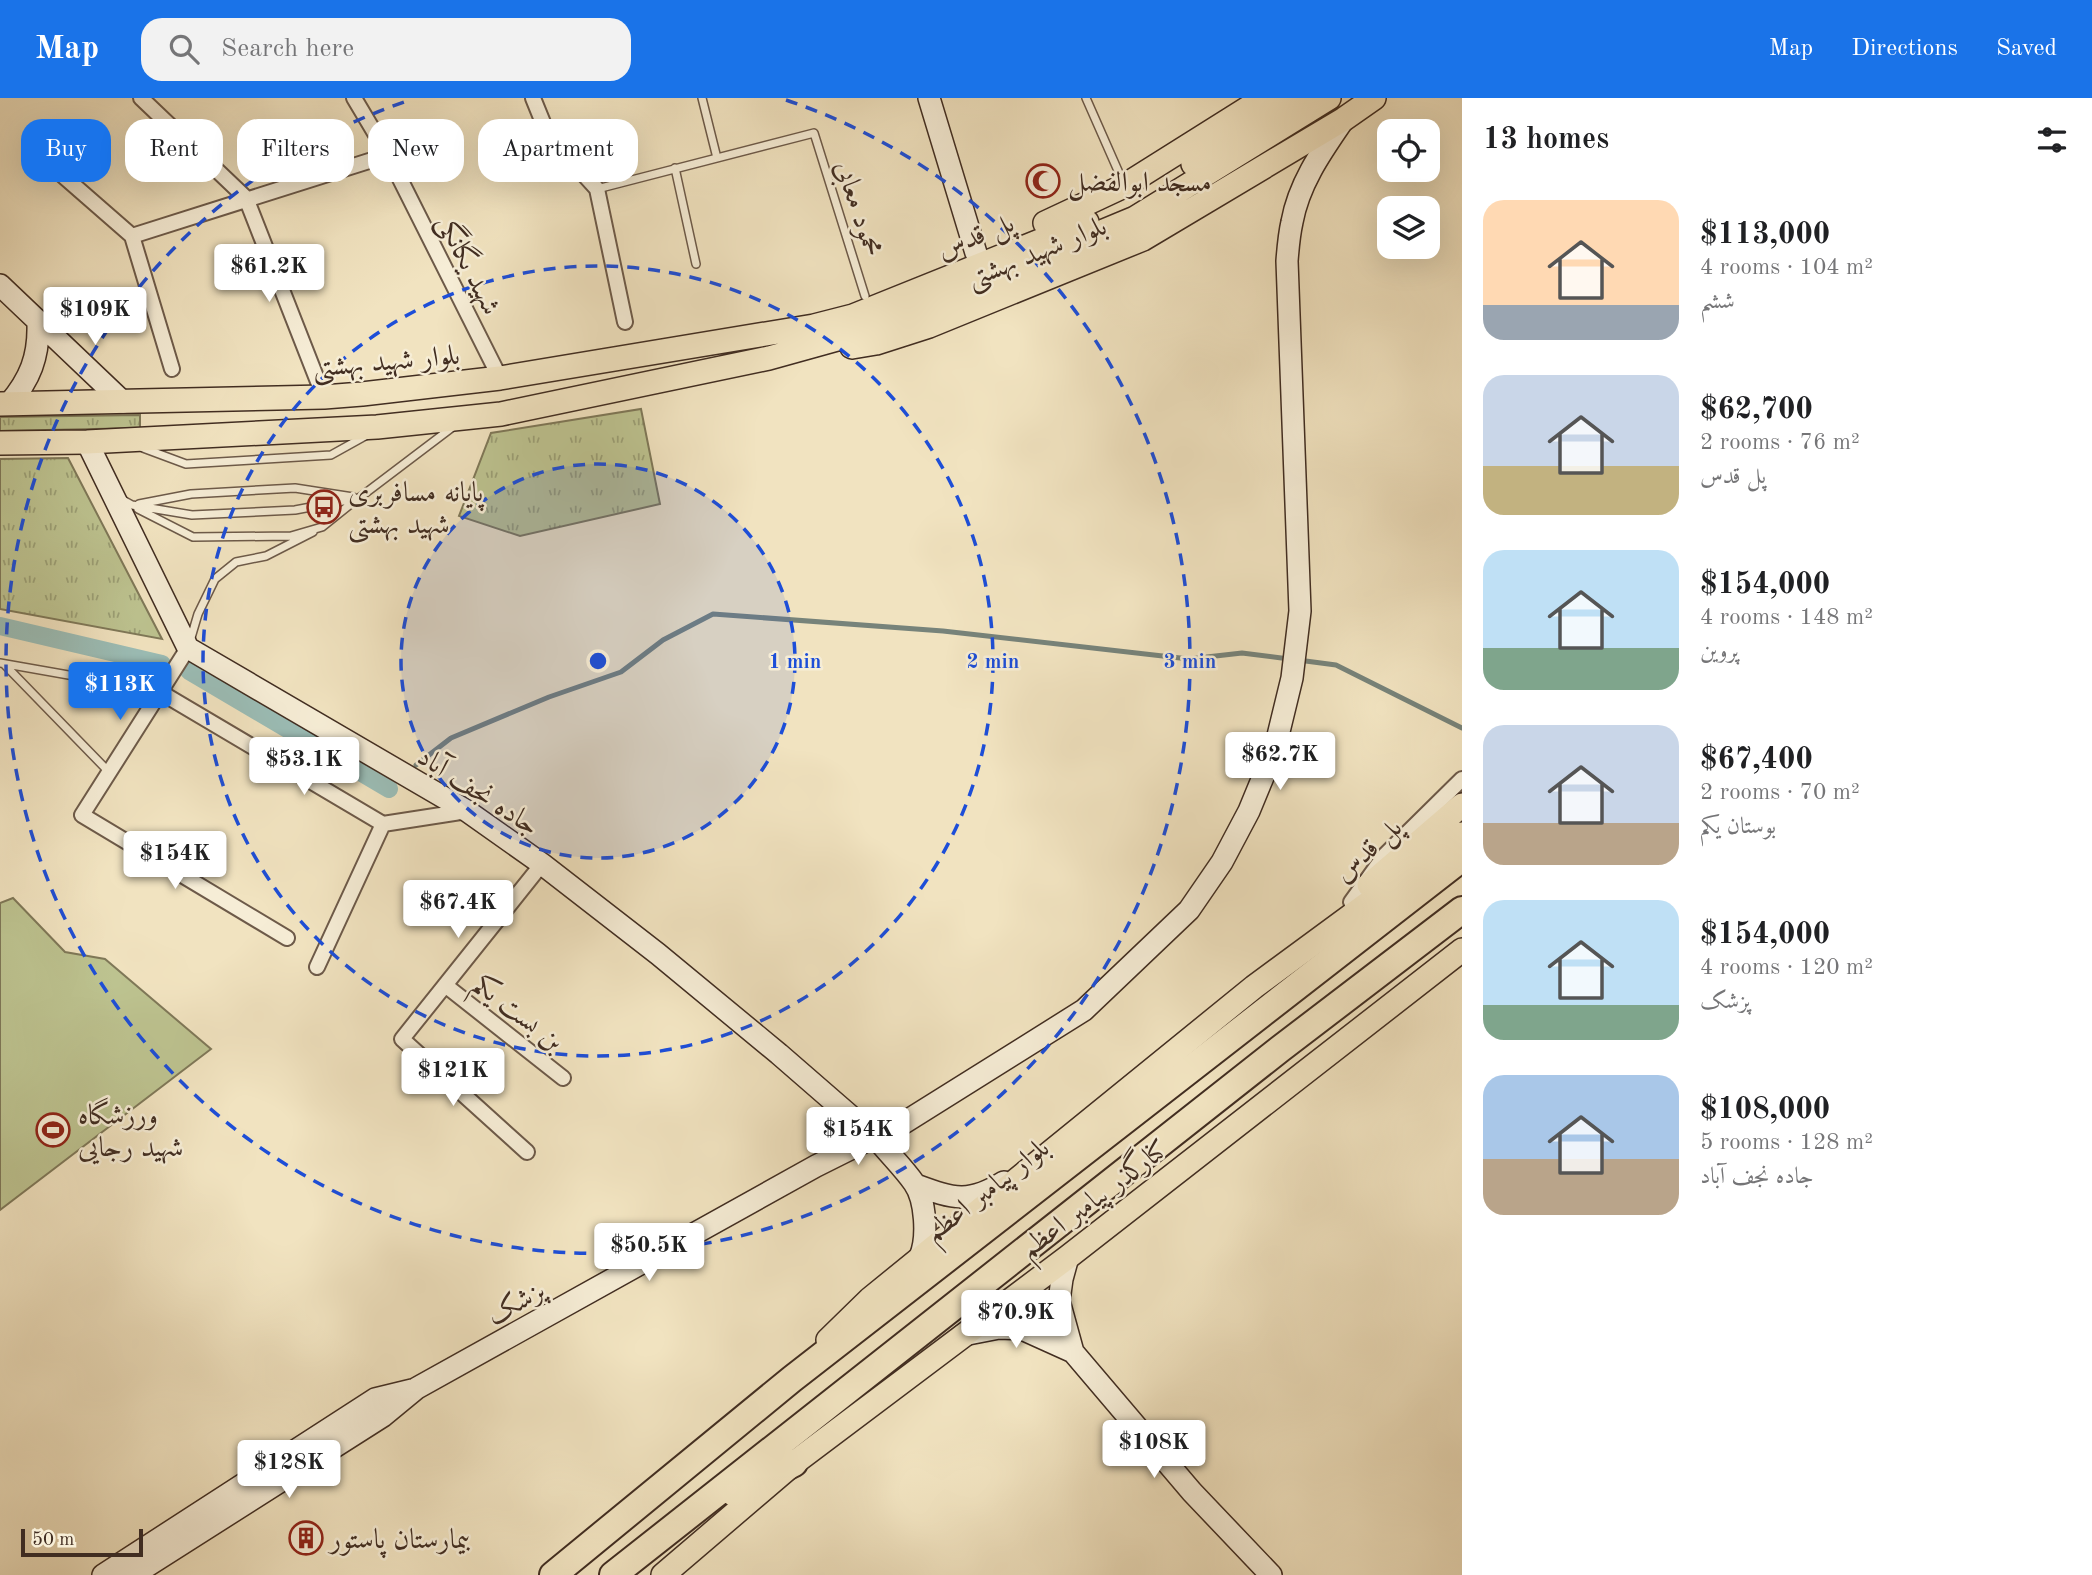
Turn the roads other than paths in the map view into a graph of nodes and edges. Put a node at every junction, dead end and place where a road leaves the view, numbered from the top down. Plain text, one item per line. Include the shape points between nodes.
1 (141, 98) edge
2 (354, 98) edge
3 (533, 98) edge
4 (702, 98) edge
5 (929, 98) edge
6 (1086, 98) edge
7 (1297, 98) edge
8 (1329, 98) edge
9 (1374, 98) edge
10 (1251, 102) edge
11 (1344, 119) junction
12 (368, 121) edge
13 (717, 158) junction
14 (368, 161) edge
15 (675, 168) junction
16 (70, 182) edge
17 (402, 182) edge
18 (1124, 186) junction
19 (597, 189) junction
20 (246, 198) junction
21 (132, 236) junction
22 (976, 253) junction
23 (696, 264) dead end
24 (0, 285) edge
25 (865, 296) junction
26 (625, 322) dead end
27 (38, 324) junction
28 (856, 325) junction
29 (773, 331) junction
30 (769, 358) junction
31 (172, 369) dead end
32 (500, 378) junction
33 (324, 397) junction
34 (123, 402) junction
35 (5, 404) edge
36 (466, 417) junction
37 (88, 442) junction
38 (0, 443) edge
39 (111, 491) junction
40 (359, 498) junction
41 (132, 505) junction
42 (322, 527) junction
43 (188, 648) junction
44 (2, 664) edge
45 (160, 691) junction
46 (109, 772) junction
47 (1462, 779) edge
48 (1462, 804) edge
49 (467, 811) junction
50 (383, 824) junction
51 (1462, 834) edge
52 (1462, 858) edge
53 (542, 864) junction
54 (1351, 902) junction
55 (1462, 910) edge
56 (287, 938) dead end
57 (1314, 941) junction
58 (1462, 950) edge
59 (1462, 957) edge
60 (317, 967) dead end
61 (1429, 975) junction
62 (445, 985) junction
63 (563, 1078) dead end
64 (873, 1138) junction
65 (527, 1152) dead end
66 (1030, 1167) junction
67 (916, 1185) junction
68 (1068, 1257) junction
69 (920, 1258) junction
70 (961, 1336) junction
71 (1073, 1352) junction
72 (792, 1379) junction
73 (417, 1388) junction
74 (794, 1463) junction
75 (683, 1519) junction
76 (103, 1575) edge
77 (133, 1575) edge
78 (553, 1575) edge
79 (613, 1575) edge
80 (663, 1575) edge
81 (1272, 1575) edge

1 - 20 street
2 - 12 street, شهید یگانگی
3 - 19 street via 548,135
4 - 13 lane
5 - 22 street
6 - 18 lane
7 - 28 main road, پل قدس via 1129,205
8 - 28 main road, پل قدس via 1135,218
9 - 11 main road, بلوار شهید بهشتی
10 - 18 main road, بلوار شهید بهشتی
11 - 30 main road, بلوار شهید بهشتی via 1120,249 876,343
11 - 64 street, پزشک via 1316,160 1292,221 1287,261 1300,611 1292,678 1278,737 1250,811 1189,910 1084,1010
13 - 15 lane
13 - 25 lane, محمود معابی via 814,133
14 - 20 street
15 - 19 lane
15 - 23 lane
16 - 21 street
17 - 32 street, شهید یگانگی
18 - 22 main road, بلوار شهید بهشتی
19 - 26 street
20 - 21 street
20 - 33 street
21 - 31 street
22 - 25 main road, بلوار شهید بهشتی
24 - 27 street
25 - 29 main road, بلوار شهید بهشتی
27 - 34 street
27 - 35 street via 33,367 23,387
28 - 29 main road, بلوار شهید بهشتی
28 - 30 main road, بلوار شهید بهشتی
29 - 32 main road, بلوار شهید بهشتی
30 - 36 main road, بلوار شهید بهشتی via 502,414
32 - 33 main road, بلوار شهید بهشتی
33 - 34 main road, بلوار شهید بهشتی
34 - 35 main road, بلوار شهید بهشتی
36 - 37 main road, بلوار شهید بهشتی via 377,427
36 - 40 lane
37 - 38 main road, بلوار شهید بهشتی
37 - 39 street
39 - 41 lane
39 - 43 street
40 - 41 lane via 295,488 191,494
40 - 41 lane via 295,510 192,515
40 - 42 lane
41 - 42 lane via 194,537 291,536
42 - 43 lane via 266,556 236,562 215,579
43 - 45 street
43 - 49 street, جاده نجف آباد
44 - 45 lane
44 - 46 lane
45 - 46 street
45 - 50 street
46 - 56 street via 82,815
47 - 54 street via 1385,855
48 - 54 main road, پل قدس
49 - 50 street
49 - 53 street, جاده نجف آباد
50 - 60 street
51 - 57 main road
52 - 72 highway, بلوار پیامبر اعظم
53 - 62 street
53 - 64 street, جاده نجف آباد via 659,954
54 - 57 main road, پل قدس
55 - 75 highway
57 - 66 main road
58 - 61 main road, کنارگذر پیامبر اعظم
59 - 61 main road
61 - 68 main road, کنارگذر پیامبر اعظم
62 - 63 street, بن بست یکم
62 - 65 street via 402,1039
64 - 67 street, جاده نجف آباد
64 - 73 street, پزشک
66 - 67 street via 976,1197 960,1198
66 - 69 main road
67 - 69 street via 925,1222
68 - 70 main road, کنارگذر پیامبر اعظم
68 - 71 street via 1059,1301
69 - 72 main road via 852,1315
70 - 71 street via 999,1328 1022,1329
70 - 74 main road, کنارگذر پیامبر اعظم
71 - 81 street via 1192,1492
72 - 78 highway, بلوار پیامبر اعظم
73 - 76 street, پزشک via 375,1399
73 - 77 street, پزشک via 383,1416
74 - 75 highway
74 - 80 main road, کنارگذر پیامبر اعظم
75 - 79 highway

